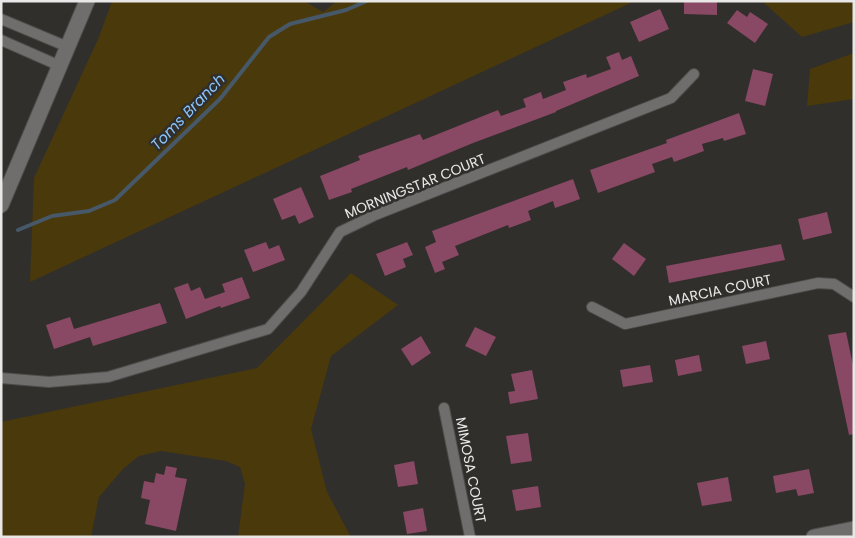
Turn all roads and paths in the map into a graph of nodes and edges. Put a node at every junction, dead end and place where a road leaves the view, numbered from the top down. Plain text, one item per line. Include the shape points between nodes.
1 (87, 1) edge
2 (1, 19) edge
3 (1, 40) edge
4 (68, 47) junction
5 (60, 66) junction
6 (694, 74) dead end
7 (1, 205) edge
8 (854, 297) edge
9 (592, 306) dead end
10 (1, 378) edge
11 (444, 408) dead end
12 (854, 529) edge
13 (470, 537) edge
14 (814, 537) edge

1 - 4 street
2 - 4 street
3 - 5 street
4 - 5 street
5 - 7 street
6 - 10 street, MORNINGSTAR COURT via 671,98 384,211 340,232 302,292 268,329 108,377 49,382
8 - 9 street, MARCIA COURT via 834,284 818,283 625,324
11 - 13 street, MIMOSA COURT
12 - 14 street

